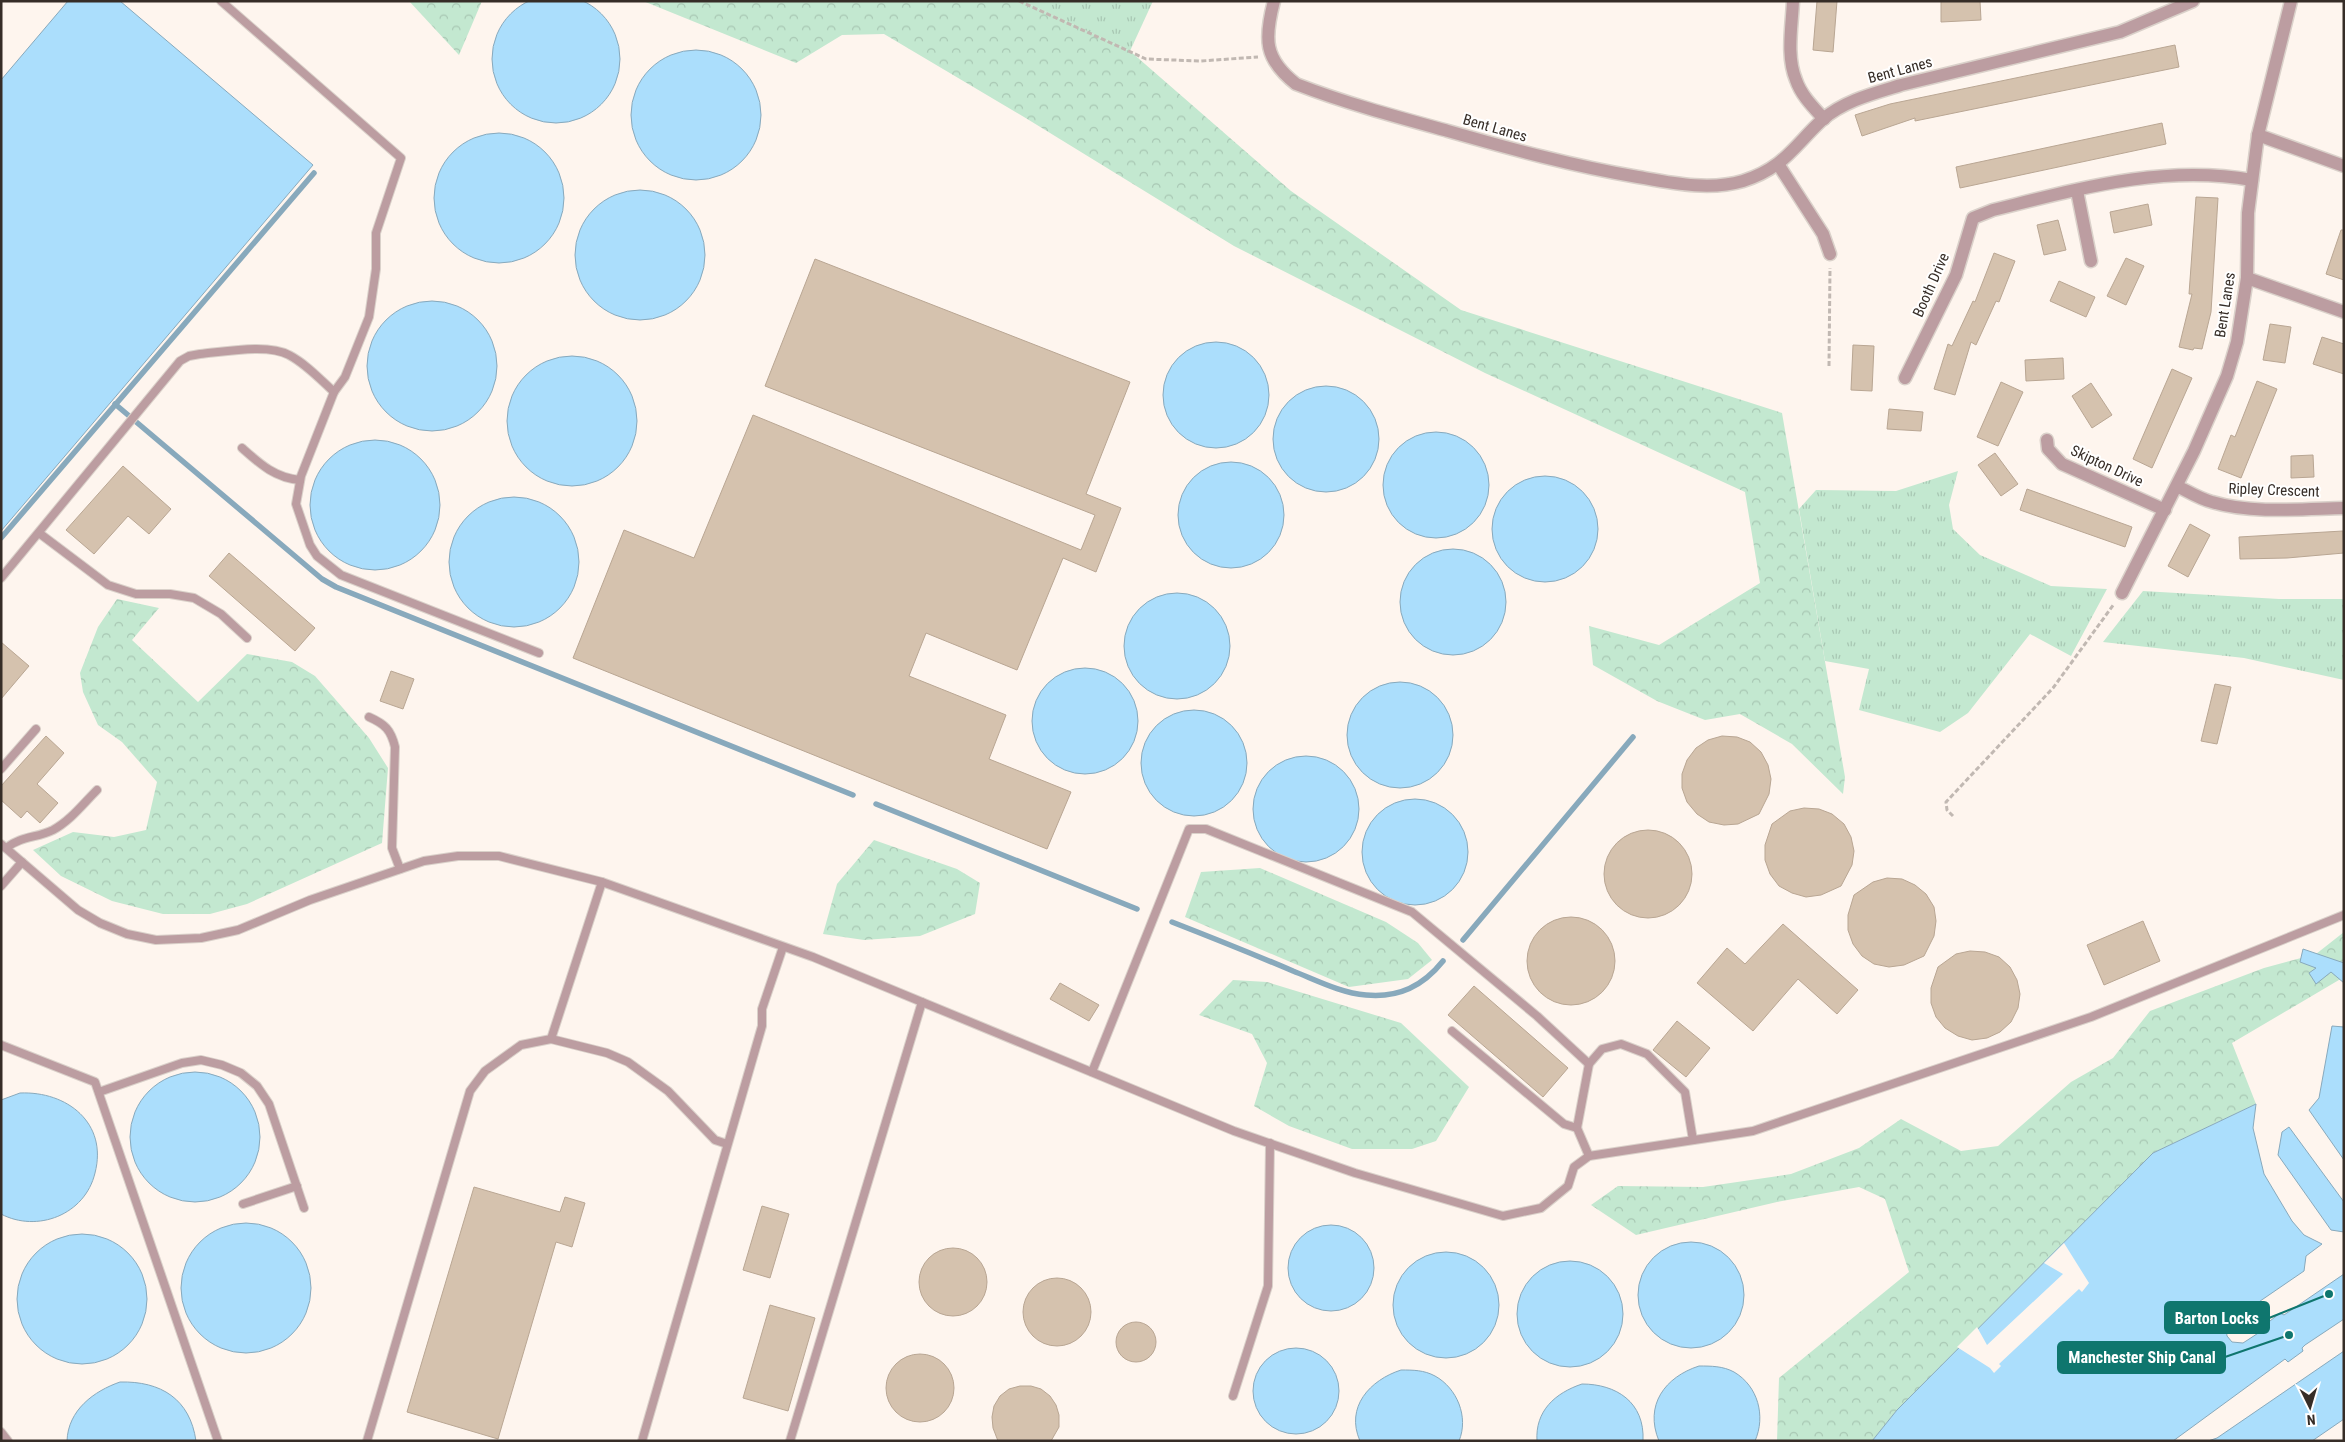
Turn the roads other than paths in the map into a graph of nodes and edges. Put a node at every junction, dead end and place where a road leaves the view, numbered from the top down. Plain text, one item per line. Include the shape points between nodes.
1 (221, 1) edge
2 (1274, 1) edge
3 (1793, 1) edge
4 (2193, 1) edge
5 (2291, 1) edge
6 (1824, 119) junction
7 (2258, 135) junction
8 (1778, 164) junction
9 (2344, 166) edge
10 (2252, 180) junction
11 (2077, 191) junction
12 (1830, 254) road end
13 (2091, 261) dead end
14 (2247, 278) junction
15 (2344, 312) edge
16 (1905, 378) dead end
17 (334, 392) junction
18 (2047, 440) dead end
19 (242, 448) dead end
20 (300, 480) junction
21 (2177, 486) junction
22 (2344, 508) edge
23 (2166, 510) junction
24 (39, 534) junction
25 (1, 578) edge
26 (2122, 594) road end
27 (247, 638) dead end
28 (539, 653) dead end
29 (369, 717) dead end
30 (36, 729) dead end
31 (1, 770) edge
32 (96, 790) dead end
33 (4, 846) edge
34 (22, 862) junction
35 (400, 869) junction
36 (602, 882) junction
37 (1, 886) edge
38 (2344, 915) edge
39 (783, 947) junction
40 (922, 1002) junction
41 (1452, 1031) dead end
42 (551, 1039) junction
43 (1, 1045) edge
44 (1589, 1064) junction
45 (1092, 1072) junction
46 (99, 1092) junction
47 (1577, 1128) junction
48 (1693, 1140) junction
49 (727, 1144) junction
50 (1270, 1144) junction
51 (1589, 1156) junction
52 (297, 1186) junction
53 (243, 1204) dead end
54 (304, 1208) dead end
55 (1233, 1396) dead end
56 (1, 1432) edge
57 (8, 1441) edge
58 (218, 1441) edge
59 (367, 1441) edge
60 (642, 1441) edge
61 (790, 1441) edge

1 - 17 lane via 401,158 376,233 376,269 369,317 345,377
2 - 8 street, Bent Lanes via 1269,32 1271,56 1281,72 1296,84 1317,92 1540,158 1696,186 1741,181
3 - 6 street via 1791,60 1795,80
4 - 6 street, Bent Lanes via 2120,32 1901,85 1867,96
5 - 7 street, Bent Lanes
6 - 8 street, Bent Lanes
7 - 9 street
7 - 10 street, Bent Lanes
8 - 12 street via 1823,234
10 - 11 street, Booth Drive via 2222,174 2178,173 2140,177
10 - 14 street, Bent Lanes
11 - 13 street
11 - 16 street, Booth Drive via 1992,210 1973,218 1956,275
14 - 15 street
14 - 21 street, Bent Lanes via 2227,376
17 - 20 lane
17 - 24 lane via 288,354 271,349 189,356 180,361
18 - 23 street, Skipton Drive via 2048,449 2062,464
19 - 20 lane via 279,477
20 - 28 lane via 296,504 299,518 310,545 329,567
21 - 22 street, Ripley Crescent via 2211,502 2233,506
21 - 23 street, Bent Lanes
23 - 26 street, Bent Lanes
24 - 25 lane
24 - 27 lane via 108,585 136,594 194,598 221,614
29 - 35 lane via 384,724 392,734 395,747 392,848
30 - 31 lane
32 - 33 lane via 64,823 51,831
33 - 34 lane
34 - 35 lane via 78,910 100,923 156,940 201,938 238,930 310,900
34 - 37 lane
35 - 36 lane via 424,861 458,856 499,856
36 - 39 lane
36 - 42 lane
38 - 48 lane via 2054,1030 1753,1131
39 - 40 lane
39 - 49 lane via 762,1009 762,1026
40 - 45 lane
40 - 61 lane
41 - 47 lane via 1564,1124
42 - 49 lane via 607,1053 628,1062 668,1091 715,1140
42 - 59 lane via 521,1045 485,1071 470,1091
43 - 46 lane via 91,1079
44 - 45 lane via 1537,1016 1412,912 1206,829 1189,829
44 - 47 lane
44 - 48 lane via 1602,1049 1621,1044 1647,1054 1685,1092
45 - 50 lane
46 - 52 lane via 182,1063 201,1060 241,1073 257,1086 269,1104
46 - 58 lane
47 - 51 lane
48 - 51 lane
49 - 60 lane
50 - 51 lane via 1355,1173 1503,1216 1541,1208 1568,1186 1574,1167
50 - 55 lane via 1268,1286
52 - 53 lane
52 - 54 lane
56 - 57 lane

